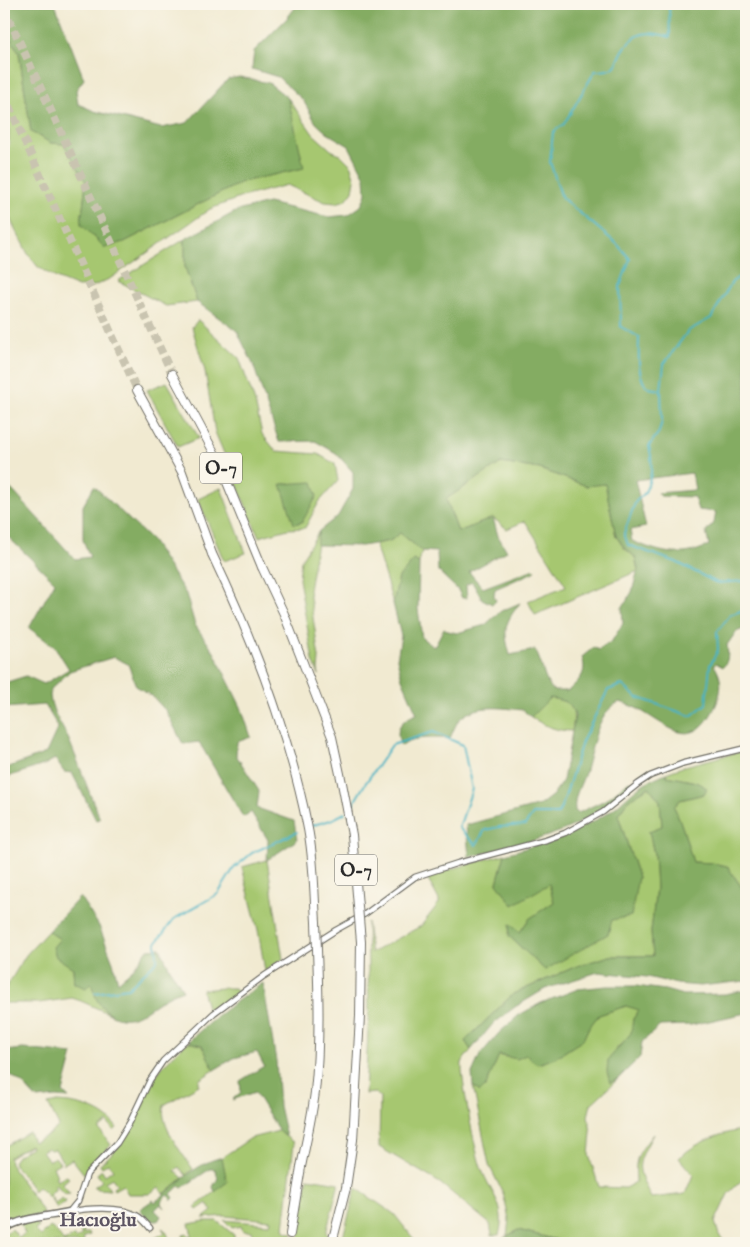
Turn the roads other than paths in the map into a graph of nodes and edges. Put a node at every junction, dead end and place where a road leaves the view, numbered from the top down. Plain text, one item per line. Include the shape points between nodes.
1 (172, 374) tunnel mouth
2 (137, 390) tunnel mouth
3 (746, 748) edge
4 (68, 1212) junction
5 (150, 1228) dead end
6 (4, 1229) edge
7 (290, 1234) tunnel mouth
8 (333, 1239) dead end

1 - 8 highway, O-7, bridge via 217,458 284,614 332,737 352,835 361,942 360,1016 353,1140 346,1188
2 - 7 highway, O-7, bridge via 182,472 212,554 252,641 282,727 308,827 318,996 315,1092
3 - 4 street via 684,763 650,776 603,812 565,833 415,877 365,914 293,957 214,1012 163,1061 117,1143 87,1174 78,1201
4 - 5 street via 86,1208 123,1210 136,1214
4 - 6 street via 26,1219

